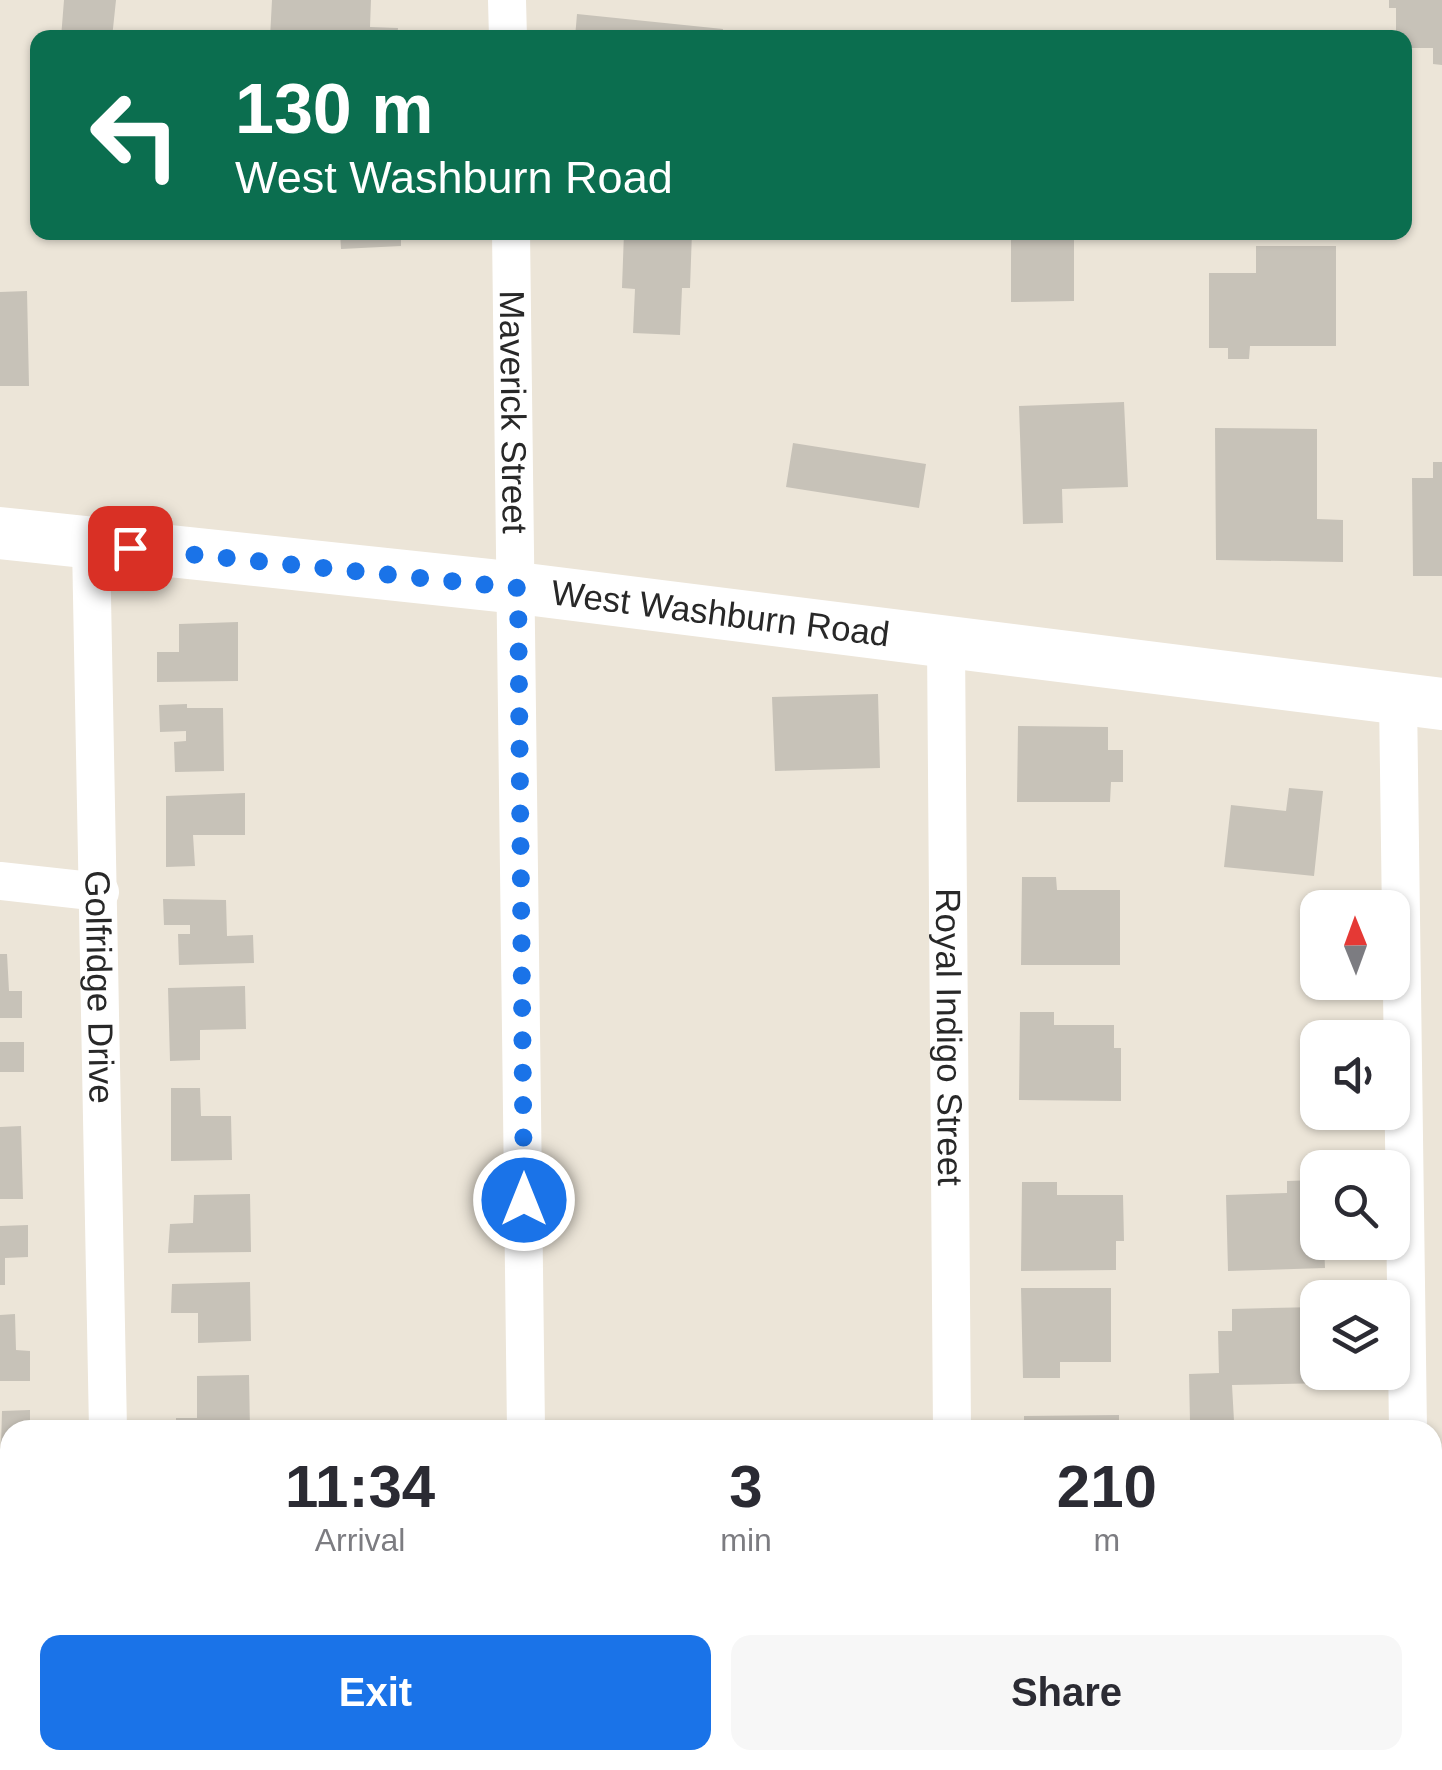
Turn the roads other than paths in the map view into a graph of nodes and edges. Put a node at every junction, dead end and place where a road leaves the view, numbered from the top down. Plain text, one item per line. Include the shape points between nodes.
1 (507, 0) edge
2 (508, 30) edge
3 (511, 240) edge
4 (0, 533) edge
5 (91, 544) junction
6 (518, 588) junction
7 (946, 642) junction
8 (1420, 701) edge
9 (0, 882) edge
10 (100, 892) junction
11 (108, 1420) edge
12 (526, 1420) edge
13 (952, 1420) edge
14 (1408, 1420) edge

1 - 2 street
3 - 6 street, Maverick Street
4 - 5 street, West Washburn Road
5 - 6 street, West Washburn Road
5 - 10 street, Golfridge Drive
6 - 7 street, West Washburn Road
6 - 12 street, Maverick Street
7 - 8 street, West Washburn Road
7 - 13 street, Royal Indigo Street
8 - 14 street
9 - 10 street
10 - 11 street, Golfridge Drive

